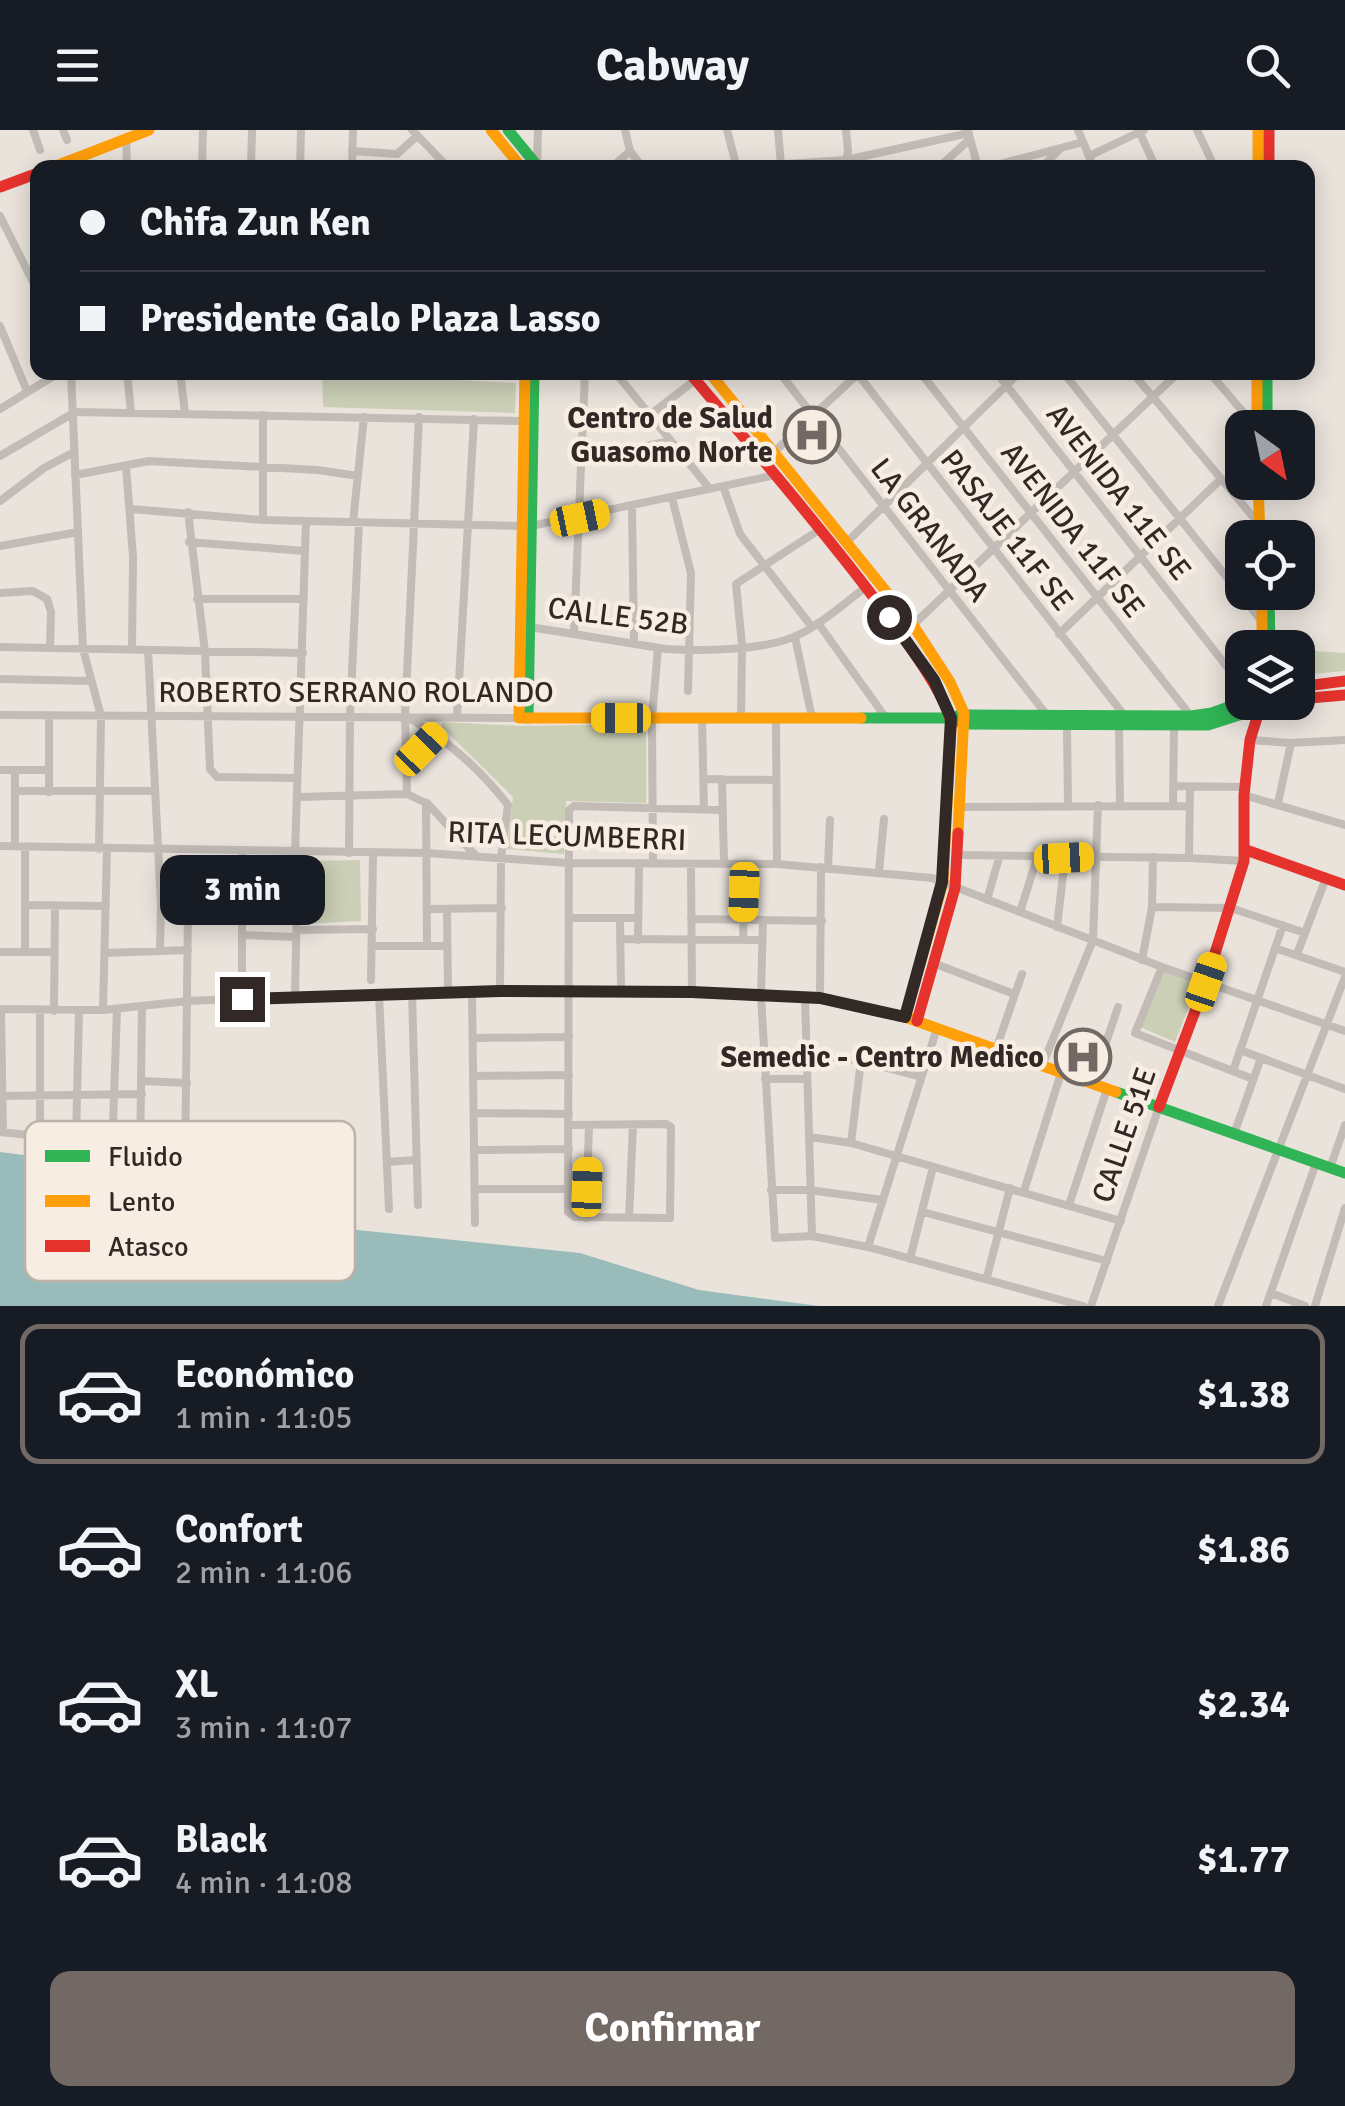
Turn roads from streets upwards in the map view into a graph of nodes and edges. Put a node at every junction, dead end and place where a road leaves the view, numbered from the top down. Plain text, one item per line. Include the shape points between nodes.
1 (33, 130) edge
2 (63, 130) edge
3 (148, 130) edge
4 (203, 130) edge
5 (252, 130) edge
6 (301, 130) edge
7 (353, 130) edge
8 (492, 130) edge
9 (508, 130) edge
10 (539, 130) edge
11 (625, 130) edge
12 (727, 130) edge
13 (778, 130) edge
14 (846, 130) edge
15 (1078, 130) edge
16 (1197, 130) edge
17 (1258, 130) edge
18 (1270, 130) edge
19 (1141, 131) edge
20 (415, 133) edge
21 (969, 134) edge
22 (126, 138) junction
23 (67, 140) dead end
24 (1082, 142) junction
25 (40, 150) dead end
26 (1059, 150) junction
27 (352, 151) junction
28 (630, 151) junction
29 (1090, 156) junction
30 (71, 160) edge
31 (127, 160) edge
32 (202, 160) edge
33 (251, 160) edge
34 (300, 160) edge
35 (352, 160) edge
36 (441, 160) edge
37 (516, 160) edge
38 (533, 160) edge
39 (538, 160) edge
40 (620, 160) edge
41 (637, 160) edge
42 (735, 160) edge
43 (776, 160) edge
44 (845, 160) edge
45 (862, 160) edge
46 (945, 160) edge
47 (979, 160) edge
48 (1013, 160) edge
49 (1049, 160) edge
50 (1091, 160) edge
51 (1153, 160) edge
52 (1210, 160) edge
53 (1258, 160) edge
54 (1269, 160) edge
55 (30, 179) edge
56 (0, 186) edge
57 (0, 216) edge
58 (30, 276) edge
59 (0, 326) edge
60 (46, 380) edge
61 (72, 380) edge
62 (128, 380) edge
63 (181, 380) edge
64 (525, 380) edge
65 (534, 380) edge
66 (585, 380) edge
67 (622, 380) edge
68 (688, 380) edge
69 (695, 380) edge
70 (716, 380) edge
71 (785, 380) edge
72 (851, 380) edge
73 (863, 380) edge
74 (926, 380) edge
75 (1002, 380) edge
76 (1013, 380) edge
77 (1070, 380) edge
78 (1138, 380) edge
79 (1170, 380) edge
80 (1216, 380) edge
81 (1257, 380) edge
82 (1268, 380) edge
83 (1007, 386) junction
84 (27, 391) junction
85 (1152, 397) junction
86 (0, 409) edge
87 (1242, 410) edge
88 (1257, 410) edge
89 (1267, 410) edge
90 (74, 412) junction
91 (131, 412) junction
92 (185, 413) junction
93 (263, 415) junction
94 (650, 415) junction
95 (364, 416) junction
96 (812, 416) junction
97 (420, 418) junction
98 (474, 419) junction
99 (524, 420) junction
100 (964, 428) junction
101 (1113, 434) junction
102 (670, 440) junction
103 (74, 452) junction
104 (774, 452) junction
105 (0, 456) edge
106 (584, 459) junction
107 (927, 464) junction
108 (126, 466) junction
109 (265, 468) junction
110 (1075, 471) junction
111 (76, 475) junction
112 (358, 476) junction
113 (776, 476) junction
114 (1221, 479) junction
115 (723, 486) junction
116 (710, 489) junction
117 (672, 498) junction
118 (0, 500) edge
119 (632, 507) junction
120 (884, 507) junction
121 (131, 510) junction
122 (188, 512) junction
123 (1031, 512) junction
124 (580, 518) junction
125 (1180, 518) junction
126 (263, 520) junction
127 (1252, 520) edge
128 (306, 521) junction
129 (357, 522) junction
130 (413, 523) junction
131 (527, 526) junction
132 (470, 527) junction
133 (819, 530) junction
134 (78, 532) junction
135 (189, 542) junction
136 (846, 544) junction
137 (0, 546) edge
138 (993, 548) junction
139 (305, 551) junction
140 (1142, 556) junction
141 (765, 566) junction
142 (864, 588) junction
143 (949, 590) junction
144 (0, 593) edge
145 (197, 598) junction
146 (1097, 598) junction
147 (304, 599) junction
148 (1262, 610) edge
149 (1262, 621) junction
150 (815, 625) junction
151 (913, 625) junction
152 (530, 628) junction
153 (1262, 630) edge
154 (574, 632) junction
155 (1059, 634) junction
156 (795, 637) junction
157 (634, 642) junction
158 (742, 646) junction
159 (0, 647) edge
160 (50, 648) junction
161 (658, 648) junction
162 (83, 649) junction
163 (132, 650) junction
164 (148, 650) junction
165 (689, 650) junction
166 (205, 652) junction
167 (303, 653) junction
168 (1225, 664) edge
169 (0, 679) edge
170 (91, 680) junction
171 (1345, 681) edge
172 (1315, 684) edge
173 (688, 691) dead end
174 (1345, 695) edge
175 (1315, 698) edge
176 (1225, 708) edge
177 (1046, 714) junction
178 (0, 715) edge
179 (49, 716) junction
180 (101, 716) junction
181 (150, 716) junction
182 (210, 716) junction
183 (300, 716) junction
184 (350, 716) junction
185 (405, 716) junction
186 (457, 716) junction
187 (1190, 716) junction
188 (524, 718) junction
189 (652, 718) junction
190 (702, 718) junction
191 (742, 718) junction
192 (776, 718) junction
193 (812, 718) junction
194 (886, 718) junction
195 (951, 718) junction
196 (964, 718) junction
197 (1122, 720) junction
198 (1226, 720) edge
199 (1255, 720) edge
200 (1220, 723) junction
201 (1068, 725) junction
202 (1174, 726) junction
203 (436, 734) junction
204 (1251, 736) junction
205 (1345, 740) edge
206 (1291, 743) junction
207 (407, 764) junction
208 (0, 770) edge
209 (16, 770) junction
210 (48, 770) junction
211 (297, 778) junction
212 (703, 779) junction
213 (722, 779) junction
214 (775, 780) junction
215 (1173, 786) junction
216 (1190, 787) junction
217 (16, 791) junction
218 (153, 791) junction
219 (1245, 791) junction
220 (48, 792) junction
221 (100, 793) junction
222 (407, 794) junction
223 (298, 797) junction
224 (350, 797) junction
225 (426, 803) junction
226 (1278, 803) junction
227 (1098, 805) junction
228 (1068, 806) junction
229 (1120, 806) junction
230 (1173, 806) junction
231 (1189, 806) junction
232 (960, 807) junction
233 (652, 810) junction
234 (704, 810) junction
235 (723, 810) junction
236 (884, 819) dead end
237 (830, 820) dead end
238 (1345, 825) edge
239 (0, 846) edge
240 (20, 847) junction
241 (103, 850) junction
242 (158, 850) junction
243 (242, 850) junction
244 (297, 853) junction
245 (349, 853) junction
246 (374, 853) junction
247 (428, 853) junction
248 (475, 855) junction
249 (957, 855) junction
250 (1098, 856) junction
251 (1244, 856) junction
252 (1154, 857) junction
253 (501, 858) junction
254 (999, 858) junction
255 (1037, 858) junction
256 (1064, 858) junction
257 (1188, 858) junction
258 (653, 862) junction
259 (568, 863) junction
260 (639, 863) junction
261 (691, 864) junction
262 (724, 864) junction
263 (745, 864) junction
264 (776, 864) junction
265 (825, 867) junction
266 (878, 871) junction
267 (1326, 878) junction
268 (949, 885) junction
269 (1345, 885) edge
270 (988, 900) junction
271 (24, 905) junction
272 (161, 905) junction
273 (55, 906) junction
274 (106, 906) junction
275 (188, 906) junction
276 (242, 906) junction
277 (1152, 907) junction
278 (502, 908) junction
279 (1230, 908) junction
280 (427, 909) junction
281 (447, 909) junction
282 (1020, 912) junction
283 (569, 918) junction
284 (620, 918) junction
285 (638, 918) junction
286 (692, 919) junction
287 (744, 920) junction
288 (763, 920) junction
289 (822, 921) junction
290 (1283, 926) junction
291 (1057, 927) junction
292 (373, 929) junction
293 (1305, 932) junction
294 (296, 933) junction
295 (243, 936) junction
296 (620, 940) junction
297 (638, 940) junction
298 (692, 940) junction
299 (743, 940) junction
300 (762, 940) junction
301 (1093, 940) junction
302 (373, 946) junction
303 (427, 946) junction
304 (447, 946) junction
305 (1276, 948) junction
306 (160, 950) junction
307 (188, 950) junction
308 (0, 952) edge
309 (25, 952) junction
310 (54, 952) junction
311 (105, 953) junction
312 (1298, 954) junction
313 (1142, 960) junction
314 (933, 962) junction
315 (1162, 967) junction
316 (1022, 974) dead end
317 (1345, 975) edge
318 (371, 980) dead end
319 (1206, 982) junction
320 (569, 990) junction
321 (500, 991) junction
322 (448, 992) junction
323 (472, 992) junction
324 (621, 992) junction
325 (692, 992) junction
326 (412, 993) junction
327 (379, 994) junction
328 (761, 994) junction
329 (1014, 994) junction
330 (295, 996) junction
331 (805, 997) junction
332 (820, 998) junction
333 (242, 999) junction
334 (1256, 1000) junction
335 (188, 1002) junction
336 (142, 1006) junction
337 (1118, 1006) dead end
338 (0, 1009) edge
339 (117, 1009) junction
340 (103, 1010) junction
341 (54, 1011) junction
342 (79, 1011) junction
343 (40, 1012) junction
344 (911, 1019) junction
345 (1327, 1025) junction
346 (937, 1028) junction
347 (1345, 1031) edge
348 (569, 1037) junction
349 (473, 1038) junction
350 (996, 1049) junction
351 (1180, 1050) junction
352 (1240, 1050) junction
353 (806, 1055) junction
354 (1261, 1058) junction
355 (861, 1060) junction
356 (1042, 1066) junction
357 (1233, 1071) junction
358 (1061, 1073) junction
359 (569, 1075) junction
360 (1309, 1075) junction
361 (474, 1076) junction
362 (921, 1077) junction
363 (807, 1079) junction
364 (1253, 1079) junction
365 (765, 1080) junction
366 (142, 1081) junction
367 (188, 1083) junction
368 (1092, 1084) junction
369 (1345, 1088) edge
370 (1106, 1089) junction
371 (142, 1094) junction
372 (1, 1096) edge
373 (41, 1096) junction
374 (114, 1096) junction
375 (79, 1097) junction
376 (1159, 1107) junction
377 (474, 1114) junction
378 (569, 1114) junction
379 (40, 1121) edge
380 (77, 1121) edge
381 (113, 1121) edge
382 (142, 1121) edge
383 (187, 1121) edge
384 (569, 1125) junction
385 (589, 1125) junction
386 (1345, 1125) edge
387 (633, 1126) junction
388 (2, 1132) edge
389 (1234, 1134) junction
390 (810, 1138) junction
391 (852, 1143) junction
392 (569, 1149) junction
393 (474, 1150) junction
394 (1281, 1150) junction
395 (896, 1156) junction
396 (416, 1160) junction
397 (387, 1162) junction
398 (1316, 1163) junction
399 (933, 1167) junction
400 (1330, 1168) junction
401 (1345, 1174) edge
402 (569, 1188) junction
403 (1010, 1188) junction
404 (475, 1189) junction
405 (771, 1190) junction
406 (809, 1190) junction
407 (1024, 1191) junction
408 (883, 1200) junction
409 (418, 1205) dead end
410 (1069, 1205) junction
411 (1345, 1208) edge
412 (390, 1210) dead end
413 (923, 1212) junction
414 (586, 1218) junction
415 (629, 1218) junction
416 (1121, 1221) junction
417 (475, 1223) dead end
418 (998, 1231) junction
419 (812, 1236) junction
420 (868, 1247) junction
421 (910, 1258) junction
422 (1107, 1260) junction
423 (987, 1278) junction
424 (1271, 1293) junction
425 (1083, 1306) edge
426 (1091, 1306) edge
427 (1218, 1306) edge
428 (1266, 1306) edge
429 (1305, 1306) edge
430 (1315, 1306) edge

1 - 25 street
2 - 23 street
3 - 22 street
4 - 32 street
5 - 33 street
6 - 34 street
7 - 27 street
8 - 37 street
9 - 38 street
10 - 39 street
11 - 28 street
12 - 42 street
13 - 43 street
14 - 44 street
15 - 24 street
16 - 52 street
17 - 53 street
18 - 54 street
19 - 29 street
19 - 51 street
20 - 27 street via 398,154
20 - 36 street
21 - 45 street
21 - 46 street
21 - 47 street
22 - 30 street
22 - 31 street
24 - 26 street
24 - 29 street
26 - 48 street
26 - 49 street
27 - 35 street
28 - 40 street
28 - 41 street
29 - 50 street
55 - 56 street
57 - 58 street
59 - 84 street
60 - 84 street
61 - 90 street
62 - 91 street
63 - 92 street
64 - 99 street
65 - 131 street
66 - 106 street
67 - 94 street
68 - 94 street
69 - 113 street
70 - 104 street
71 - 96 street, LA GRANADA
72 - 96 street
73 - 107 street, PASAJE 11F SE
74 - 100 street, AVENIDA 11F SE
75 - 83 street, AVENIDA 11E SE
76 - 83 street
77 - 101 street
78 - 85 street
79 - 85 street
80 - 87 street
81 - 88 street
82 - 89 street
83 - 100 street
83 - 110 street, AVENIDA 11E SE
84 - 86 street
85 - 101 street
85 - 114 street
90 - 91 street
90 - 103 street
90 - 105 street
91 - 92 street
92 - 93 street
93 - 95 street
93 - 109 street
94 - 102 street
95 - 97 street
95 - 112 street
96 - 104 street
96 - 120 street, LA GRANADA
97 - 98 street
97 - 130 street
98 - 99 street
98 - 132 street
99 - 131 street
100 - 107 street
100 - 123 street, AVENIDA 11F SE
101 - 110 street
101 - 125 street
102 - 106 street
102 - 116 street
103 - 111 street
103 - 118 street
104 - 136 street
106 - 124 street
107 - 120 street
107 - 138 street, PASAJE 11F SE
108 - 109 street via 149,461
108 - 111 street
108 - 121 street
109 - 112 street
109 - 126 street
110 - 123 street
110 - 140 street, AVENIDA 11E SE
111 - 134 street
112 - 129 street
113 - 115 street
113 - 133 street
114 - 125 street
114 - 127 street
115 - 116 street
115 - 141 street via 740,534
116 - 117 street
117 - 119 street
117 - 165 street via 691,572
119 - 124 street
119 - 157 street
120 - 136 street
120 - 143 street, LA GRANADA
121 - 122 street
121 - 163 street
122 - 126 street
122 - 135 street
123 - 138 street
123 - 146 street, AVENIDA 11F SE
124 - 131 street
124 - 154 street
125 - 140 street
125 - 149 street
126 - 128 street
128 - 129 street
128 - 139 street
129 - 130 street
129 - 184 street
130 - 132 street
130 - 185 street
131 - 132 street
131 - 152 street
131 - 188 street
132 - 186 street
133 - 141 street
133 - 142 street
134 - 137 street
134 - 162 street
135 - 139 street
135 - 145 street
136 - 151 street
138 - 143 street
138 - 155 street, PASAJE 11F SE
139 - 147 street
140 - 146 street
140 - 168 street, AVENIDA 11E SE
141 - 150 street
141 - 158 street via 736,584
142 - 150 street, CALLE 52B
142 - 195 street via 924,664
143 - 151 street
143 - 177 street, LA GRANADA
144 - 160 street via 33,592 47,599
145 - 147 street
145 - 166 street
146 - 155 street
146 - 187 street, AVENIDA 11F SE
147 - 167 street
148 - 149 street
149 - 153 street
150 - 156 street, CALLE 52B
150 - 194 street
151 - 196 street via 938,660
152 - 154 street, CALLE 52B
152 - 188 street
154 - 157 street, CALLE 52B
155 - 197 street, PASAJE 11F SE
156 - 158 street, CALLE 52B
156 - 193 street
157 - 161 street, CALLE 52B
158 - 165 street, CALLE 52B
158 - 191 street
159 - 160 street
160 - 162 street
161 - 165 street, CALLE 52B
161 - 189 street
162 - 163 street
162 - 170 street
163 - 164 street
164 - 166 street
164 - 181 street
165 - 173 street
166 - 167 street
166 - 182 street
167 - 183 street
169 - 170 street
170 - 180 street
171 - 172 street
174 - 175 street
176 - 187 street, ROBERTO SERRANO ROLANDO
177 - 196 street, ROBERTO SERRANO ROLANDO
177 - 197 street, ROBERTO SERRANO ROLANDO
178 - 179 street, ROBERTO SERRANO ROLANDO
179 - 180 street, ROBERTO SERRANO ROLANDO
179 - 210 street
180 - 181 street, ROBERTO SERRANO ROLANDO
180 - 221 street
181 - 182 street, ROBERTO SERRANO ROLANDO
181 - 218 street
182 - 183 street, ROBERTO SERRANO ROLANDO
182 - 211 street via 210,769 217,777
183 - 184 street, ROBERTO SERRANO ROLANDO
183 - 211 street
184 - 185 street, ROBERTO SERRANO ROLANDO
184 - 224 street
185 - 186 street, ROBERTO SERRANO ROLANDO
185 - 203 street
185 - 207 street
186 - 188 street, ROBERTO SERRANO ROLANDO
187 - 197 street, ROBERTO SERRANO ROLANDO
188 - 189 street, ROBERTO SERRANO ROLANDO
189 - 190 street, ROBERTO SERRANO ROLANDO
189 - 233 street
190 - 191 street, ROBERTO SERRANO ROLANDO
190 - 212 street
191 - 192 street, ROBERTO SERRANO ROLANDO
192 - 193 street, ROBERTO SERRANO ROLANDO
192 - 214 street
193 - 194 street, ROBERTO SERRANO ROLANDO
194 - 195 street, ROBERTO SERRANO ROLANDO
195 - 196 street, ROBERTO SERRANO ROLANDO
195 - 268 street
196 - 201 street, ROBERTO SERRANO ROLANDO
196 - 232 street
197 - 201 street, ROBERTO SERRANO ROLANDO
197 - 202 street, ROBERTO SERRANO ROLANDO
197 - 229 street
198 - 200 street, ROBERTO SERRANO ROLANDO
199 - 204 street, CALLE 51E
200 - 202 street, ROBERTO SERRANO ROLANDO
200 - 204 street
201 - 228 street
202 - 215 street
203 - 207 street
203 - 253 street via 476,766 508,805
204 - 206 street
204 - 219 street, CALLE 51E
205 - 206 street
206 - 226 street
207 - 222 street
208 - 209 street
209 - 210 street
209 - 217 street
210 - 220 street
211 - 223 street
212 - 213 street
212 - 234 street
213 - 214 street
213 - 235 street
214 - 264 street
215 - 216 street
215 - 230 street
216 - 219 street
216 - 231 street
217 - 220 street
217 - 240 street
218 - 221 street
218 - 242 street
219 - 226 street
219 - 251 street, CALLE 51E
220 - 221 street
221 - 241 street
222 - 224 street
222 - 225 street
223 - 224 street
223 - 244 street
224 - 245 street
225 - 247 street
225 - 248 street
226 - 238 street
227 - 228 street
227 - 229 street
227 - 250 street
228 - 232 street
229 - 230 street
230 - 231 street
231 - 257 street
232 - 249 street
233 - 234 street
233 - 258 street
233 - 259 street via 574,806
234 - 235 street
235 - 262 street
236 - 266 street
237 - 265 street
239 - 240 street, RITA LECUMBERRI
240 - 241 street, RITA LECUMBERRI
240 - 271 street
241 - 242 street, RITA LECUMBERRI
241 - 274 street
242 - 243 street, RITA LECUMBERRI
242 - 272 street
243 - 244 street, RITA LECUMBERRI
243 - 276 street
244 - 245 street, RITA LECUMBERRI
244 - 294 street
245 - 246 street, RITA LECUMBERRI
246 - 247 street, RITA LECUMBERRI
246 - 292 street
247 - 248 street, RITA LECUMBERRI
247 - 280 street
248 - 253 street, RITA LECUMBERRI
249 - 254 street
249 - 268 street
250 - 252 street
250 - 256 street
250 - 301 street
251 - 257 street
251 - 267 street
251 - 279 street, CALLE 51E
252 - 257 street
252 - 277 street
253 - 259 street, RITA LECUMBERRI
253 - 278 street
254 - 255 street
254 - 270 street
255 - 256 street
255 - 282 street
256 - 291 street
258 - 260 street, RITA LECUMBERRI
258 - 261 street, RITA LECUMBERRI
259 - 260 street, RITA LECUMBERRI
259 - 283 street
260 - 285 street
261 - 262 street, RITA LECUMBERRI
261 - 286 street
262 - 263 street, RITA LECUMBERRI
263 - 264 street, RITA LECUMBERRI
263 - 287 street
264 - 265 street, RITA LECUMBERRI
265 - 266 street, RITA LECUMBERRI
265 - 289 street
266 - 268 street, RITA LECUMBERRI
267 - 269 street
267 - 293 street
268 - 270 street, RITA LECUMBERRI
268 - 314 street
268 - 344 street
270 - 282 street, RITA LECUMBERRI
271 - 273 street
271 - 309 street
272 - 275 street
272 - 306 street
273 - 274 street
273 - 310 street
274 - 311 street
275 - 276 street
275 - 307 street
276 - 295 street
277 - 279 street
277 - 313 street
278 - 281 street
278 - 321 street
279 - 290 street
279 - 319 street, CALLE 51E
280 - 281 street
280 - 303 street
281 - 304 street
282 - 291 street, RITA LECUMBERRI
283 - 284 street
283 - 320 street
284 - 285 street
284 - 296 street
285 - 297 street
286 - 287 street
286 - 298 street
287 - 288 street
287 - 299 street
288 - 289 street
288 - 300 street
289 - 332 street
290 - 293 street
290 - 305 street
291 - 301 street, RITA LECUMBERRI
292 - 294 street
292 - 302 street
293 - 312 street
294 - 295 street
294 - 330 street
295 - 333 street
296 - 297 street
296 - 324 street
297 - 298 street
298 - 299 street
298 - 325 street
299 - 300 street
300 - 328 street
301 - 313 street, RITA LECUMBERRI
301 - 356 street
302 - 303 street
302 - 318 street
303 - 304 street
304 - 322 street
305 - 312 street
305 - 334 street
306 - 307 street
306 - 311 street
307 - 335 street
308 - 309 street
309 - 310 street
310 - 341 street
311 - 340 street
312 - 317 street
313 - 315 street, RITA LECUMBERRI
314 - 329 street
314 - 344 street
315 - 319 street, RITA LECUMBERRI
315 - 351 street via 1135,1033
316 - 329 street
317 - 345 street
319 - 334 street, RITA LECUMBERRI
319 - 351 street, CALLE 51E
320 - 321 street
320 - 324 street
320 - 348 street
321 - 323 street
322 - 323 street
322 - 326 street
323 - 349 street
324 - 325 street
325 - 328 street
326 - 327 street
326 - 396 street
327 - 330 street
327 - 397 street
328 - 331 street
328 - 365 street
329 - 350 street
330 - 333 street
331 - 332 street
331 - 353 street
332 - 344 street
333 - 335 street
334 - 345 street, RITA LECUMBERRI
334 - 352 street
335 - 336 street
335 - 367 street
336 - 339 street
336 - 366 street
337 - 368 street
338 - 343 street
338 - 372 street
339 - 340 street
339 - 374 street
340 - 342 street
341 - 342 street
341 - 343 street
342 - 375 street
343 - 373 street
344 - 346 street
345 - 347 street, RITA LECUMBERRI
345 - 360 street
346 - 350 street
346 - 362 street
348 - 349 street
348 - 359 street
349 - 361 street
350 - 356 street
351 - 357 street
351 - 376 street, CALLE 51E
352 - 354 street
352 - 357 street
353 - 355 street
353 - 363 street
354 - 360 street
354 - 364 street
355 - 362 street
355 - 391 street
356 - 358 street
357 - 364 street
358 - 368 street
358 - 407 street
359 - 361 street
359 - 378 street
360 - 369 street
360 - 394 street
361 - 377 street
362 - 395 street
363 - 365 street
363 - 390 street
364 - 389 street
365 - 405 street
366 - 367 street
366 - 371 street
367 - 383 street
368 - 370 street
370 - 376 street
370 - 410 street
371 - 374 street
371 - 382 street
372 - 373 street
372 - 388 street
373 - 375 street
373 - 379 street
374 - 375 street
374 - 381 street
375 - 380 street
376 - 389 street
376 - 416 street, CALLE 51E
377 - 378 street
377 - 393 street
378 - 384 street
384 - 385 street
384 - 392 street
385 - 387 street
385 - 414 street
386 - 400 street
387 - 415 street
387 - 415 street via 672,1128 671,1212 666,1220
389 - 394 street
390 - 391 street
390 - 406 street
391 - 395 street
392 - 393 street
392 - 402 street
393 - 404 street
394 - 398 street
394 - 427 street
395 - 399 street
395 - 408 street
396 - 397 street
396 - 409 street
397 - 412 street
398 - 400 street
398 - 424 street
399 - 403 street
399 - 413 street
400 - 401 street
402 - 404 street
402 - 414 street via 568,1212
403 - 407 street
403 - 418 street
404 - 417 street
405 - 406 street
405 - 419 street via 775,1238
406 - 408 street
406 - 419 street
407 - 410 street
408 - 420 street
410 - 416 street
411 - 430 street
413 - 418 street
413 - 421 street
414 - 415 street
416 - 422 street, CALLE 51E
418 - 422 street
418 - 423 street
419 - 420 street
420 - 421 street
421 - 423 street
422 - 426 street, CALLE 51E
423 - 425 street
424 - 428 street
424 - 429 street

